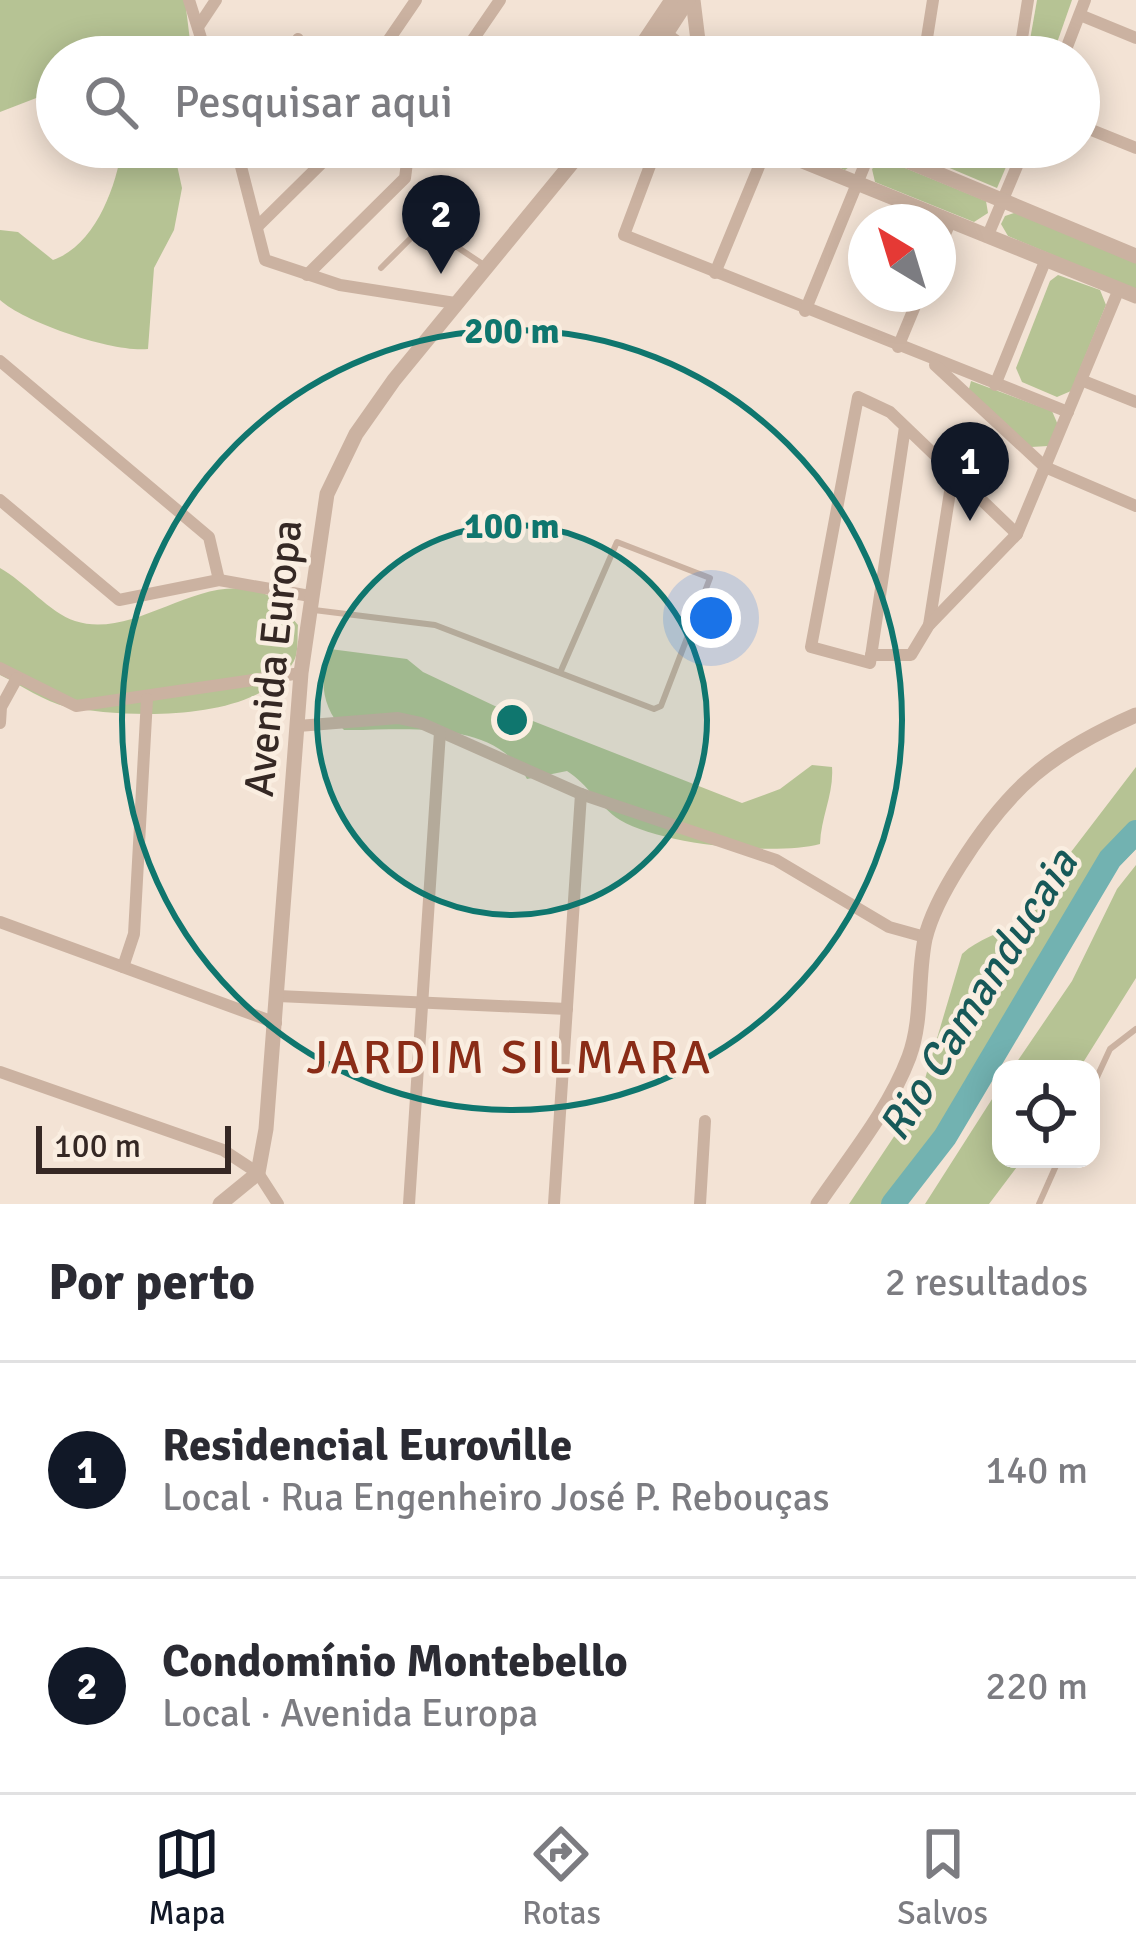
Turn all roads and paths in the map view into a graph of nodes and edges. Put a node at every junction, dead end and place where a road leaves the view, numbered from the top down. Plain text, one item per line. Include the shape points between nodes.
1 (189, 0) edge
2 (216, 0) edge
3 (416, 0) edge
4 (500, 0) edge
5 (672, 0) edge
6 (690, 0) edge
7 (934, 0) edge
8 (1028, 0) edge
9 (1085, 0) edge
10 (1080, 15) junction
11 (198, 27) junction
12 (659, 32) junction
13 (201, 36) edge
14 (391, 36) edge
15 (475, 36) edge
16 (655, 36) edge
17 (658, 36) edge
18 (665, 36) edge
19 (695, 36) edge
20 (928, 36) edge
21 (1022, 36) edge
22 (1072, 36) edge
23 (1136, 38) edge
24 (1100, 133) edge
25 (1136, 148) edge
26 (242, 168) edge
27 (317, 168) edge
28 (406, 168) edge
29 (566, 168) edge
30 (649, 168) edge
31 (759, 168) edge
32 (820, 168) edge
33 (864, 168) edge
34 (937, 168) edge
35 (1015, 168) edge
36 (857, 183) junction
37 (1002, 200) junction
38 (910, 204) edge
39 (956, 222) edge
40 (259, 225) junction
41 (988, 235) junction
42 (1136, 256) edge
43 (1046, 259) junction
44 (484, 266) junction
45 (381, 268) dead end
46 (715, 273) junction
47 (307, 275) junction
48 (1119, 289) junction
49 (1136, 296) edge
50 (455, 302) junction
51 (805, 310) junction
52 (913, 312) edge
53 (898, 347) junction
54 (930, 360) junction
55 (0, 361) edge
56 (1082, 380) junction
57 (995, 385) junction
58 (1136, 402) edge
59 (1068, 412) junction
60 (905, 427) junction
61 (1045, 467) junction
62 (953, 473) junction
63 (0, 500) edge
64 (1136, 506) edge
65 (1017, 534) junction
66 (218, 580) junction
67 (309, 603) junction
68 (929, 626) junction
69 (872, 655) junction
70 (0, 668) edge
71 (302, 673) junction
72 (560, 673) junction
73 (17, 678) junction
74 (147, 699) junction
75 (1136, 715) edge
76 (0, 723) edge
77 (298, 725) junction
78 (440, 732) junction
79 (581, 794) junction
80 (0, 922) edge
81 (925, 937) junction
82 (123, 967) junction
83 (278, 996) junction
84 (422, 1002) junction
85 (567, 1009) junction
86 (276, 1023) junction
87 (1136, 1029) edge
88 (1100, 1071) edge
89 (0, 1072) edge
90 (705, 1121) dead end
91 (1055, 1168) edge
92 (258, 1173) junction
93 (220, 1204) edge
94 (278, 1204) edge
95 (409, 1204) edge
96 (554, 1204) edge
97 (700, 1204) edge
98 (818, 1204) edge
99 (1039, 1204) edge

1 - 11 street
2 - 11 street
3 - 14 street
4 - 15 street
5 - 12 street
6 - 12 street
6 - 19 street
7 - 20 street
8 - 21 street
9 - 10 street
10 - 22 street
10 - 23 street
11 - 13 street
12 - 16 street
12 - 17 street
12 - 18 street
24 - 25 street
26 - 40 street
27 - 40 street
28 - 47 street
29 - 44 street, Avenida Europa
30 - 46 street via 624,235
31 - 46 street
32 - 36 street
33 - 36 street
34 - 37 street
35 - 37 street
36 - 38 street
36 - 51 street
37 - 41 street
37 - 42 street
39 - 41 street
40 - 47 street via 265,260
41 - 43 street
43 - 48 street
43 - 57 street
44 - 45 lane via 424,225
44 - 50 street, Avenida Europa
46 - 51 street
47 - 50 street
48 - 49 street
48 - 56 street
50 - 67 street, Avenida Europa via 356,434 328,494
51 - 53 street
52 - 53 street
53 - 54 street
54 - 57 street
54 - 61 street
55 - 66 street via 209,537
56 - 58 street
56 - 59 street
57 - 59 street
59 - 61 street
60 - 62 street
60 - 69 street
60 - 69 street via 858,398 812,647 870,663
61 - 64 street
61 - 65 street
62 - 65 street
62 - 68 street
63 - 66 street via 119,600
65 - 68 street
66 - 67 street
67 - 71 street, Avenida Europa
67 - 72 lane via 435,625
68 - 69 street via 911,655
70 - 73 street
71 - 74 street
71 - 77 street, Avenida Europa
72 - 72 lane via 617,542 710,578 658,709
73 - 74 street via 76,706
73 - 76 street
74 - 82 street via 134,934
75 - 81 street via 1086,737 1010,793 946,887
77 - 78 street via 398,718
77 - 83 street, Avenida Europa
78 - 79 street
78 - 84 street
79 - 81 street via 776,860 889,927
79 - 85 street
80 - 82 street
81 - 98 street via 911,1052 895,1090
82 - 86 street
83 - 84 street
83 - 86 street, Avenida Europa
84 - 85 street
84 - 95 street
85 - 96 street
86 - 92 street, Avenida Europa
87 - 88 lane via 1110,1049
89 - 92 street via 223,1150
90 - 97 street
91 - 99 lane
92 - 93 street
92 - 94 street

